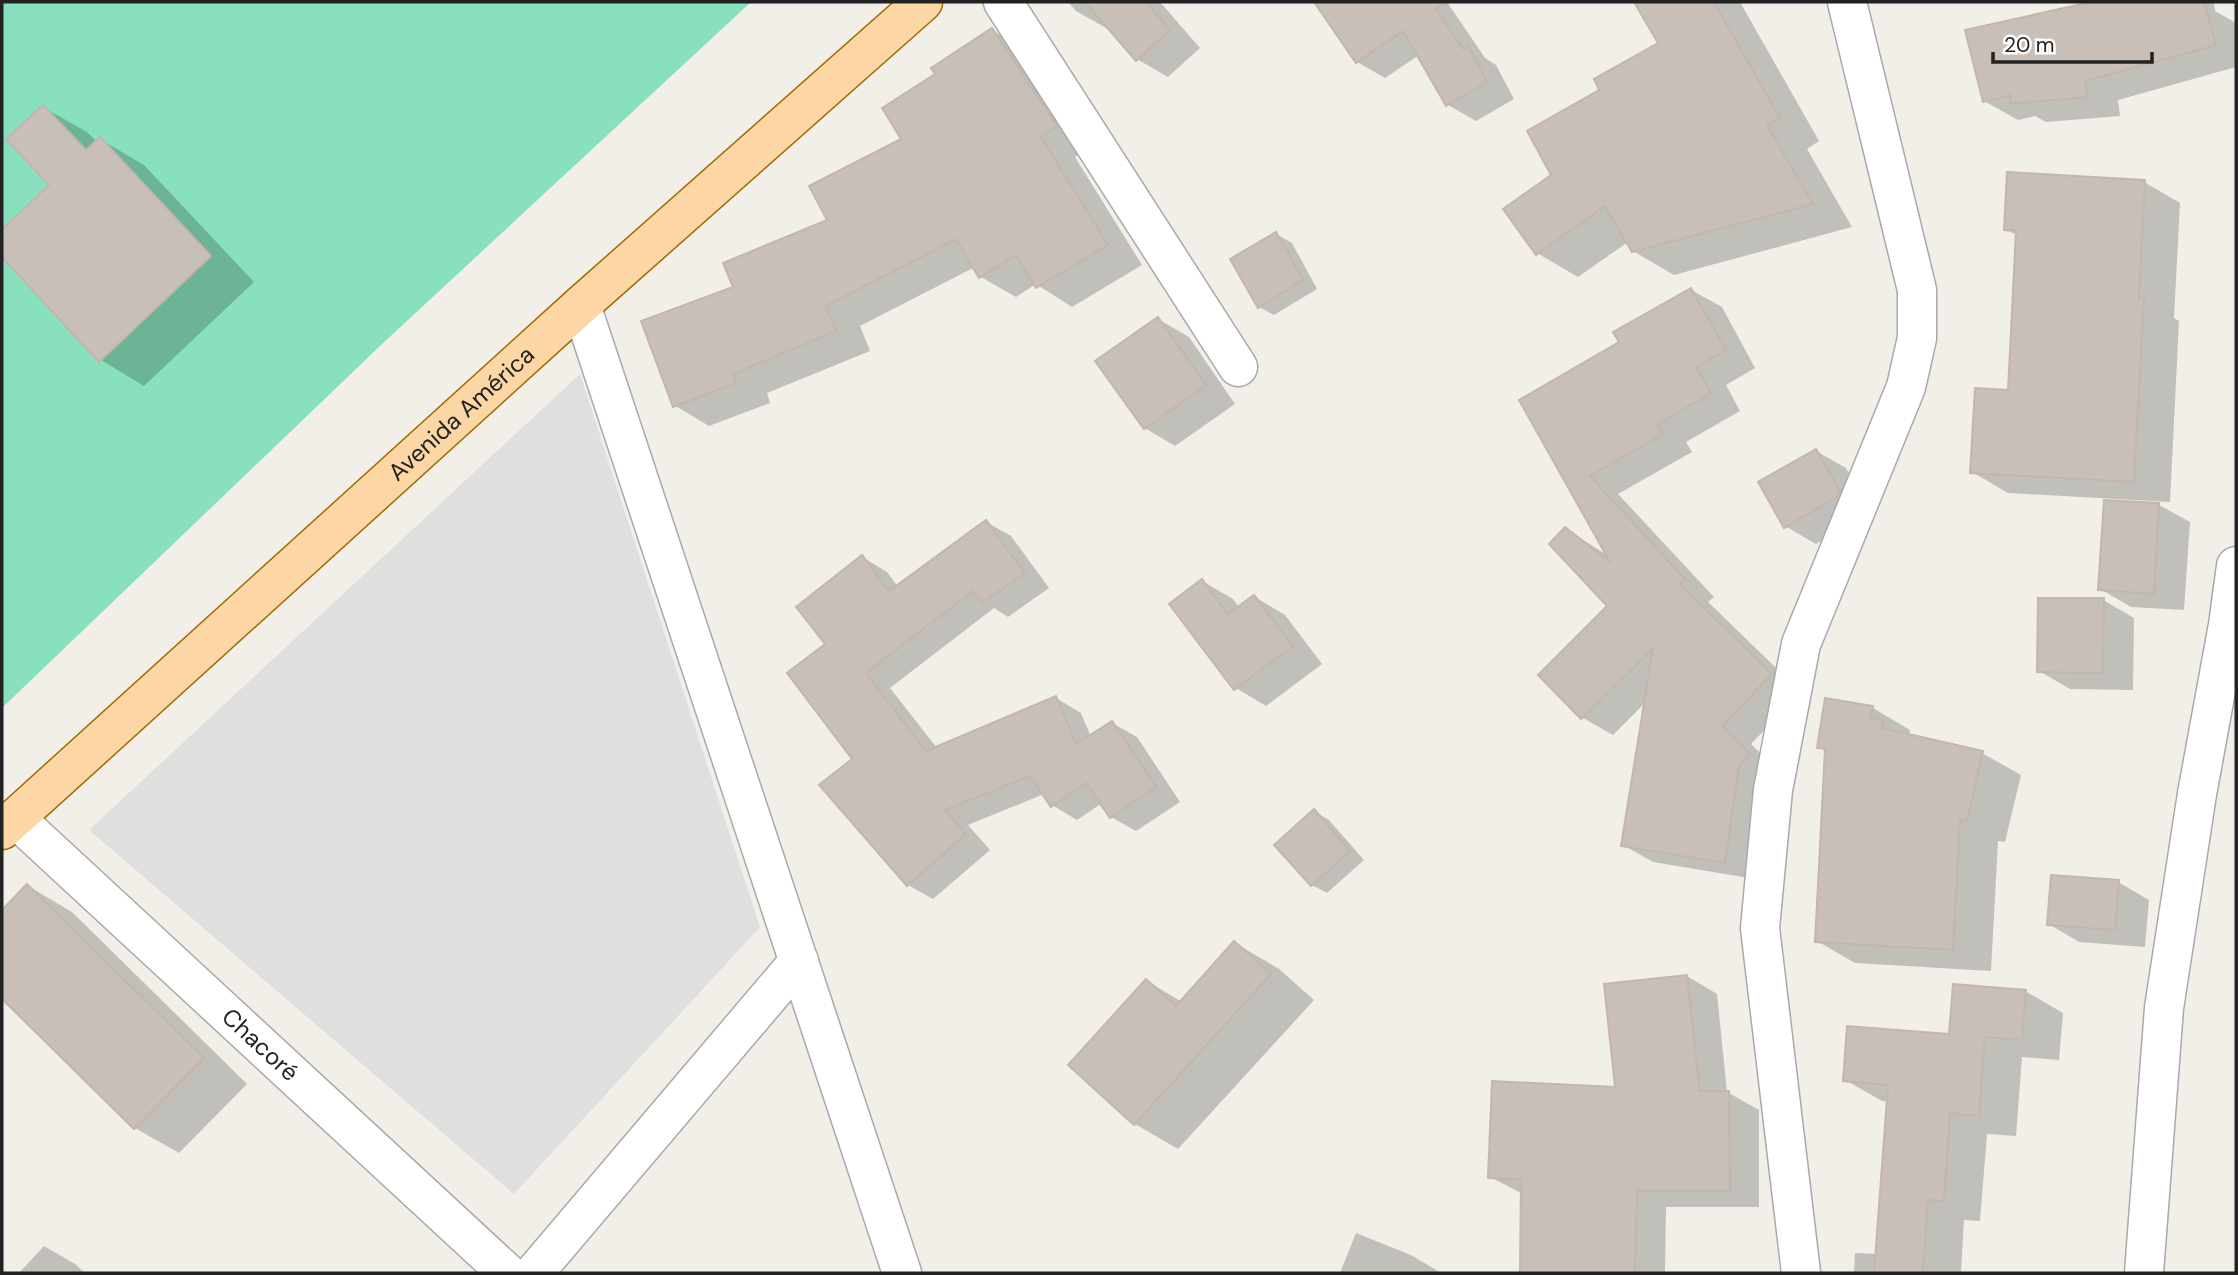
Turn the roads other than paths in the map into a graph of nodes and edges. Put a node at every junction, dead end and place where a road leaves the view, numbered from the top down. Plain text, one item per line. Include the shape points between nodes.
1 (923, 2) edge
2 (1003, 2) edge
3 (1847, 2) edge
4 (581, 305) junction
5 (1238, 367) dead end
6 (2236, 566) edge
7 (8, 824) edge
8 (799, 961) junction
9 (507, 1273) edge
10 (534, 1273) edge
11 (902, 1273) edge
12 (1801, 1273) edge
13 (2144, 1273) edge

1 - 4 main road, Avenida América
2 - 5 street
3 - 12 street via 1917,290 1917,338 1906,387 1801,644 1773,790 1760,928
4 - 7 main road, Avenida América
4 - 8 street
6 - 13 street via 2164,1008
7 - 9 street, Chacoré
8 - 10 street
8 - 11 street

